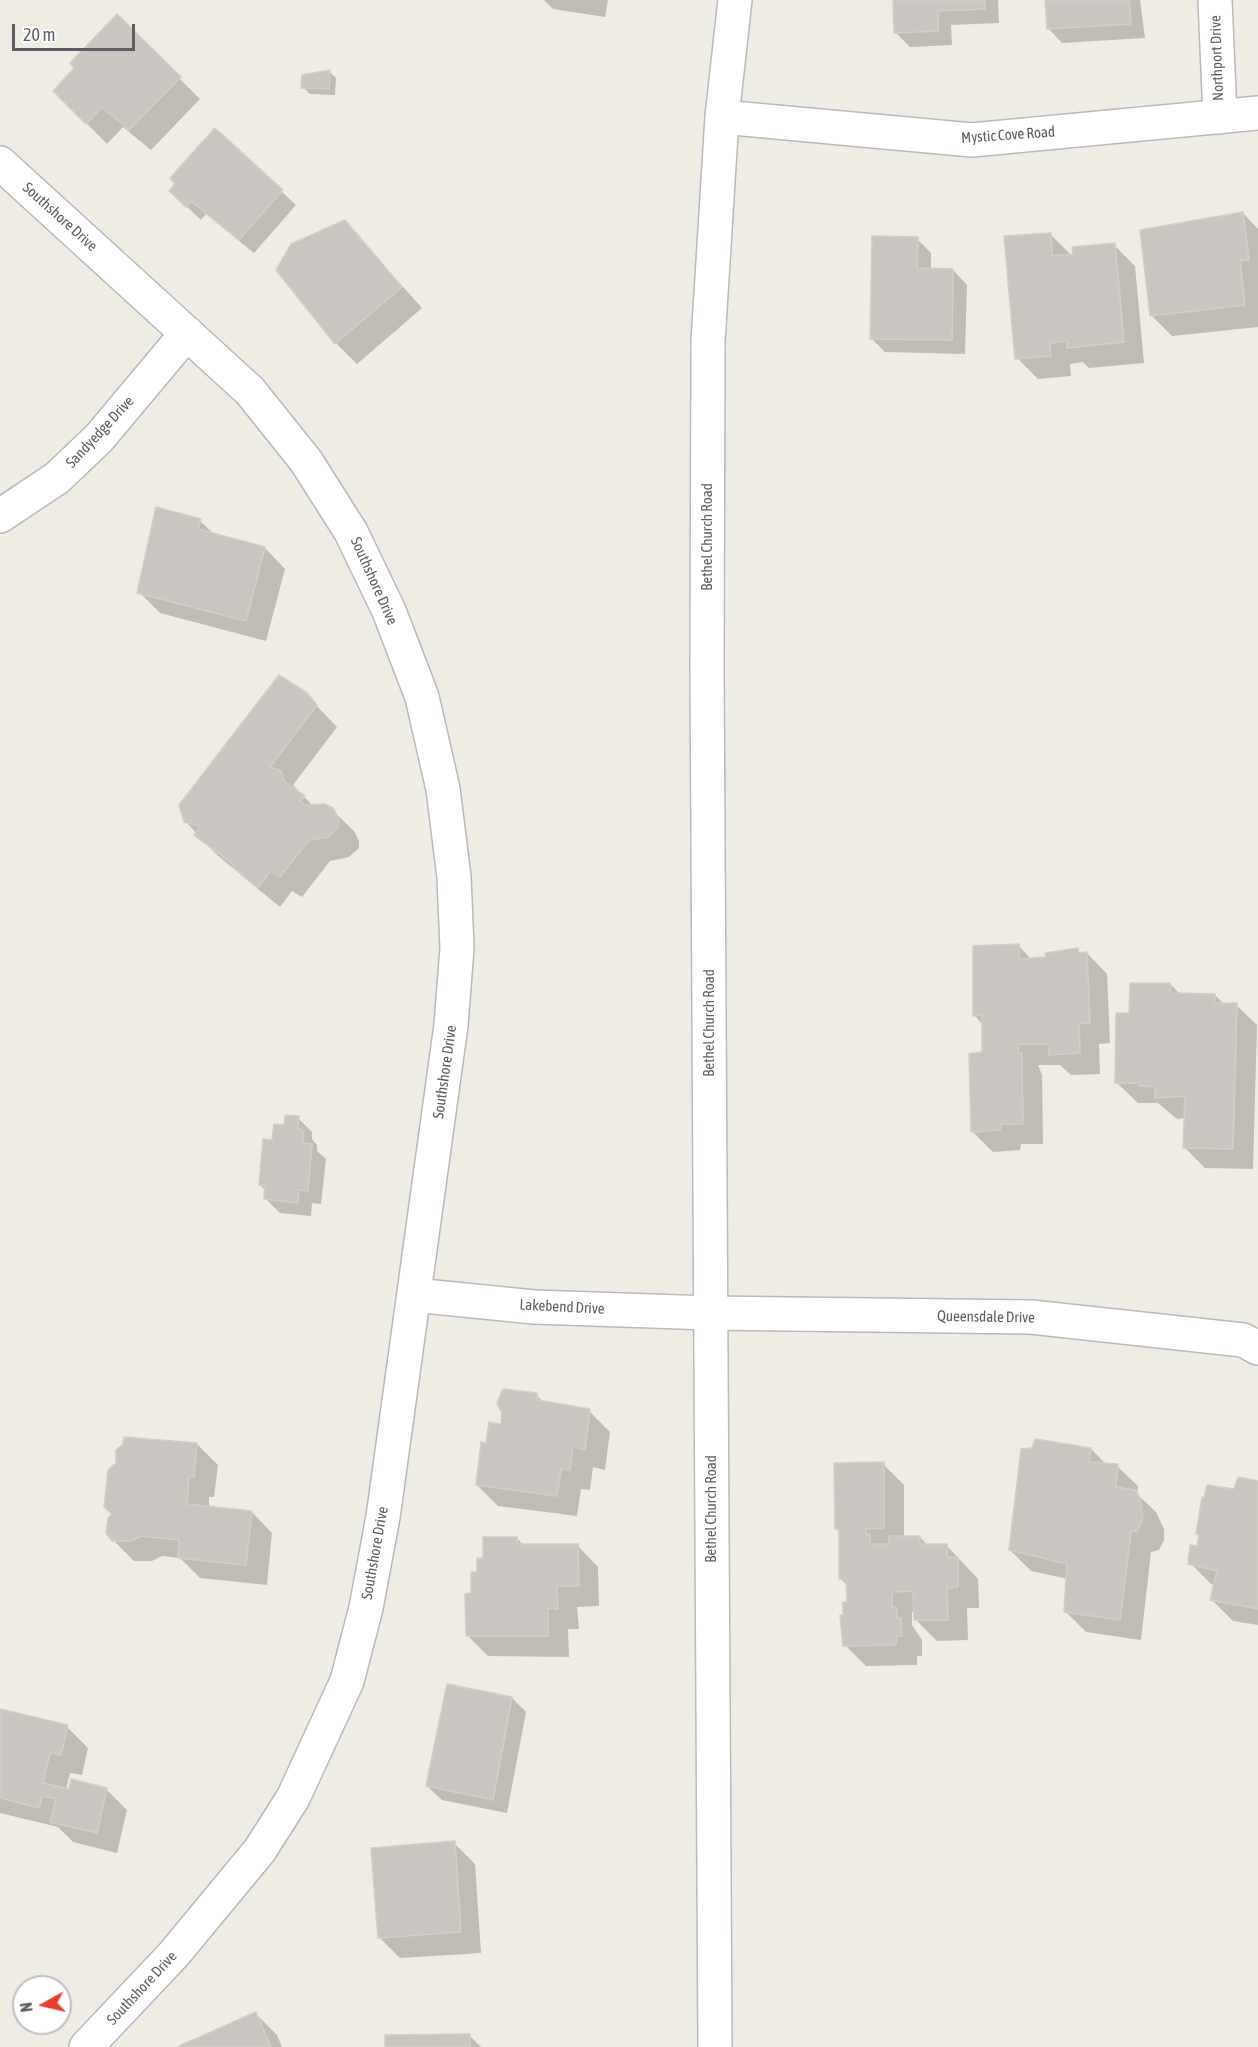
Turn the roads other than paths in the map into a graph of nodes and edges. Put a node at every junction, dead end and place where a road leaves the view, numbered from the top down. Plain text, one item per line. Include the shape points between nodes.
1 (735, 0) edge
2 (1215, 0) edge
3 (1258, 113) edge
4 (722, 117) junction
5 (1220, 117) junction
6 (0, 163) edge
7 (187, 333) junction
8 (0, 516) edge
9 (414, 1295) junction
10 (710, 1313) junction
11 (1258, 1348) edge
12 (86, 2047) edge
13 (715, 2047) edge

1 - 4 street, Bethel Church Road
2 - 5 street, Northport Drive
3 - 5 street, Mystic Cove Road
4 - 5 street, Mystic Cove Road via 972,140
4 - 10 street, Bethel Church Road via 708,342
6 - 7 street, Southshore Drive
7 - 8 street, Sandyedge Drive via 99,438 57,478
7 - 9 street, Southshore Drive via 250,391 306,461 351,532 422,697 443,789 454,877 457,948 452,1024
9 - 10 street, Lakebend Drive via 534,1307
9 - 12 street, Southshore Drive via 366,1608 347,1681 320,1743 293,1798 260,1850 174,1954
10 - 11 street, Queensdale Drive via 1031,1317 1243,1340
10 - 13 street, Bethel Church Road

